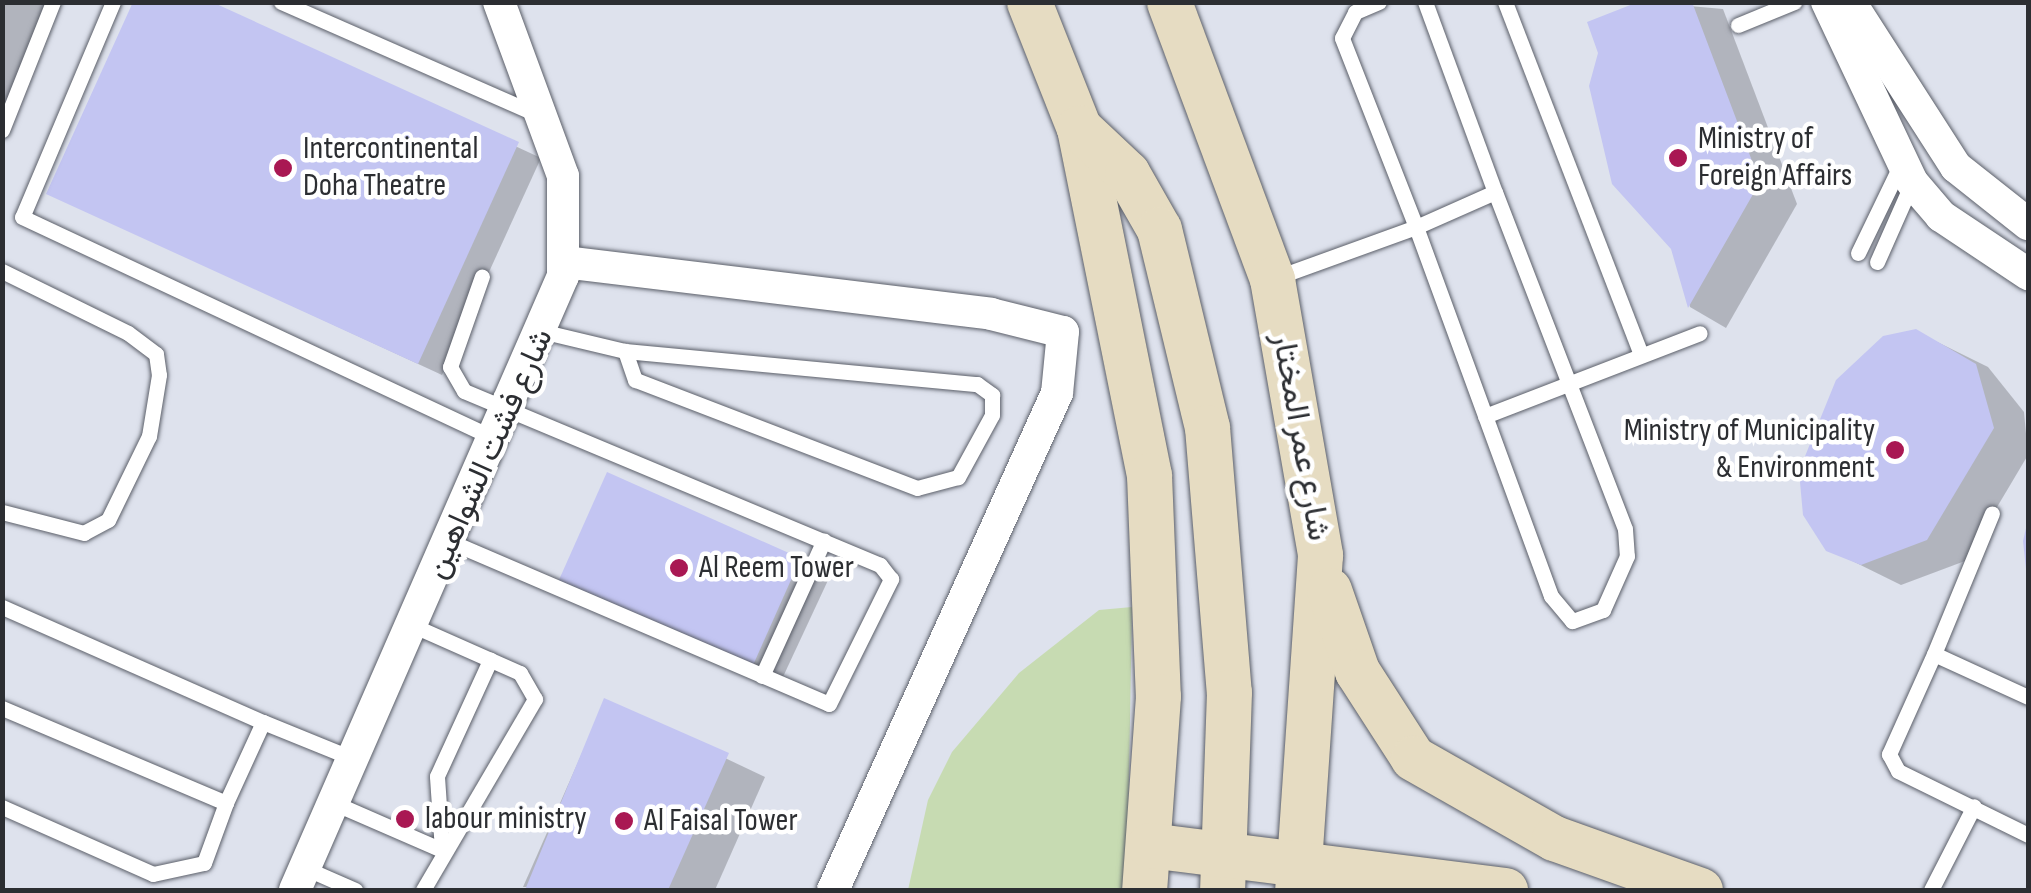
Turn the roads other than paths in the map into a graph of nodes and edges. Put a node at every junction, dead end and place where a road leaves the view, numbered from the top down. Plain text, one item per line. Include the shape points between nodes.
1 (53, 2) edge
2 (113, 2) edge
3 (281, 2) edge
4 (499, 2) edge
5 (1029, 2) edge
6 (1169, 2) edge
7 (1379, 2) edge
8 (1425, 2) edge
9 (1505, 2) edge
10 (1794, 2) edge
11 (1826, 2) edge
12 (1850, 2) edge
13 (1738, 25) dead end
14 (547, 119) junction
15 (1079, 128) junction
16 (2, 130) edge
17 (1906, 173) junction
18 (1495, 192) junction
19 (2028, 224) edge
20 (1416, 227) junction
21 (1858, 253) dead end
22 (564, 262) junction
23 (1877, 262) dead end
24 (2, 271) edge
25 (2028, 274) edge
26 (482, 276) dead end
27 (1272, 278) junction
28 (545, 332) junction
29 (1700, 334) dead end
30 (625, 351) junction
31 (1641, 354) junction
32 (1568, 380) junction
33 (512, 407) junction
34 (1484, 416) junction
35 (497, 440) junction
36 (2, 512) edge
37 (1992, 513) dead end
38 (824, 540) junction
39 (451, 542) junction
40 (1320, 555) junction
41 (2, 607) edge
42 (414, 626) junction
43 (1934, 654) junction
44 (490, 660) junction
45 (762, 676) junction
46 (2028, 696) edge
47 (2, 708) edge
48 (262, 722) junction
49 (354, 760) junction
50 (226, 802) junction
51 (334, 803) junction
52 (2, 806) edge
53 (1974, 806) junction
54 (2028, 835) edge
55 (1149, 846) junction
56 (442, 850) junction
57 (1222, 872) edge
58 (1299, 876) edge
59 (300, 879) edge
60 (355, 890) edge
61 (423, 890) edge
62 (833, 890) edge
63 (1144, 890) edge
64 (1506, 890) edge
65 (1700, 890) edge
66 (1932, 890) edge

1 - 16 lane
2 - 35 lane via 22,217
3 - 14 lane
4 - 14 street, شارع فشت الشواهين
5 - 15 main road
6 - 27 main road, شارع عمر المختار
7 - 20 lane via 1355,12 1342,38
8 - 18 lane
9 - 31 lane
10 - 13 lane
11 - 17 street
12 - 19 street via 1956,167
14 - 22 street, شارع فشت الشواهين via 568,212
15 - 55 main road via 1149,474 1160,590
15 - 57 main road via 1127,173 1159,229 1207,426 1228,657
17 - 21 lane
17 - 23 lane
17 - 25 street via 1941,216
18 - 20 lane
18 - 32 lane
20 - 27 lane
20 - 34 lane
22 - 28 street, شارع فشت الشواهين
22 - 62 street via 992,314 1063,332 1058,393
24 - 36 lane via 128,332 156,354 159,375 149,436 108,520 84,533
26 - 33 lane via 450,368 464,390
27 - 40 main road, شارع عمر المختار
28 - 30 lane
28 - 33 street, شارع فشت الشواهين
29 - 31 lane
30 - 30 lane via 977,384 992,395 992,414 958,476 917,488 635,380
31 - 32 lane
32 - 34 lane
32 - 34 lane via 1625,529 1626,556 1590,621 1572,621 1550,596
33 - 35 street, شارع فشت الشواهين
33 - 38 lane
35 - 39 street, شارع فشت الشواهين
37 - 43 lane
38 - 45 lane
38 - 45 lane via 891,578 840,696 824,703
39 - 42 street, شارع فشت الشواهين
39 - 45 lane
40 - 58 main road, شارع عمر المختار
40 - 65 main road via 1357,671 1413,758 1554,838
41 - 48 lane
42 - 44 lane
42 - 49 street, شارع فشت الشواهين
43 - 46 lane
43 - 53 lane via 1891,764
44 - 56 lane via 437,776
44 - 56 lane via 529,679 536,699 497,776
47 - 50 lane
48 - 49 lane
48 - 50 lane
49 - 51 street, شارع فشت الشواهين
50 - 52 lane via 204,863 153,874
51 - 56 lane
51 - 59 street, شارع فشت الشواهين
53 - 54 lane
53 - 66 lane
55 - 57 main road
55 - 63 main road
56 - 61 lane
57 - 58 main road
58 - 64 main road
59 - 60 lane

